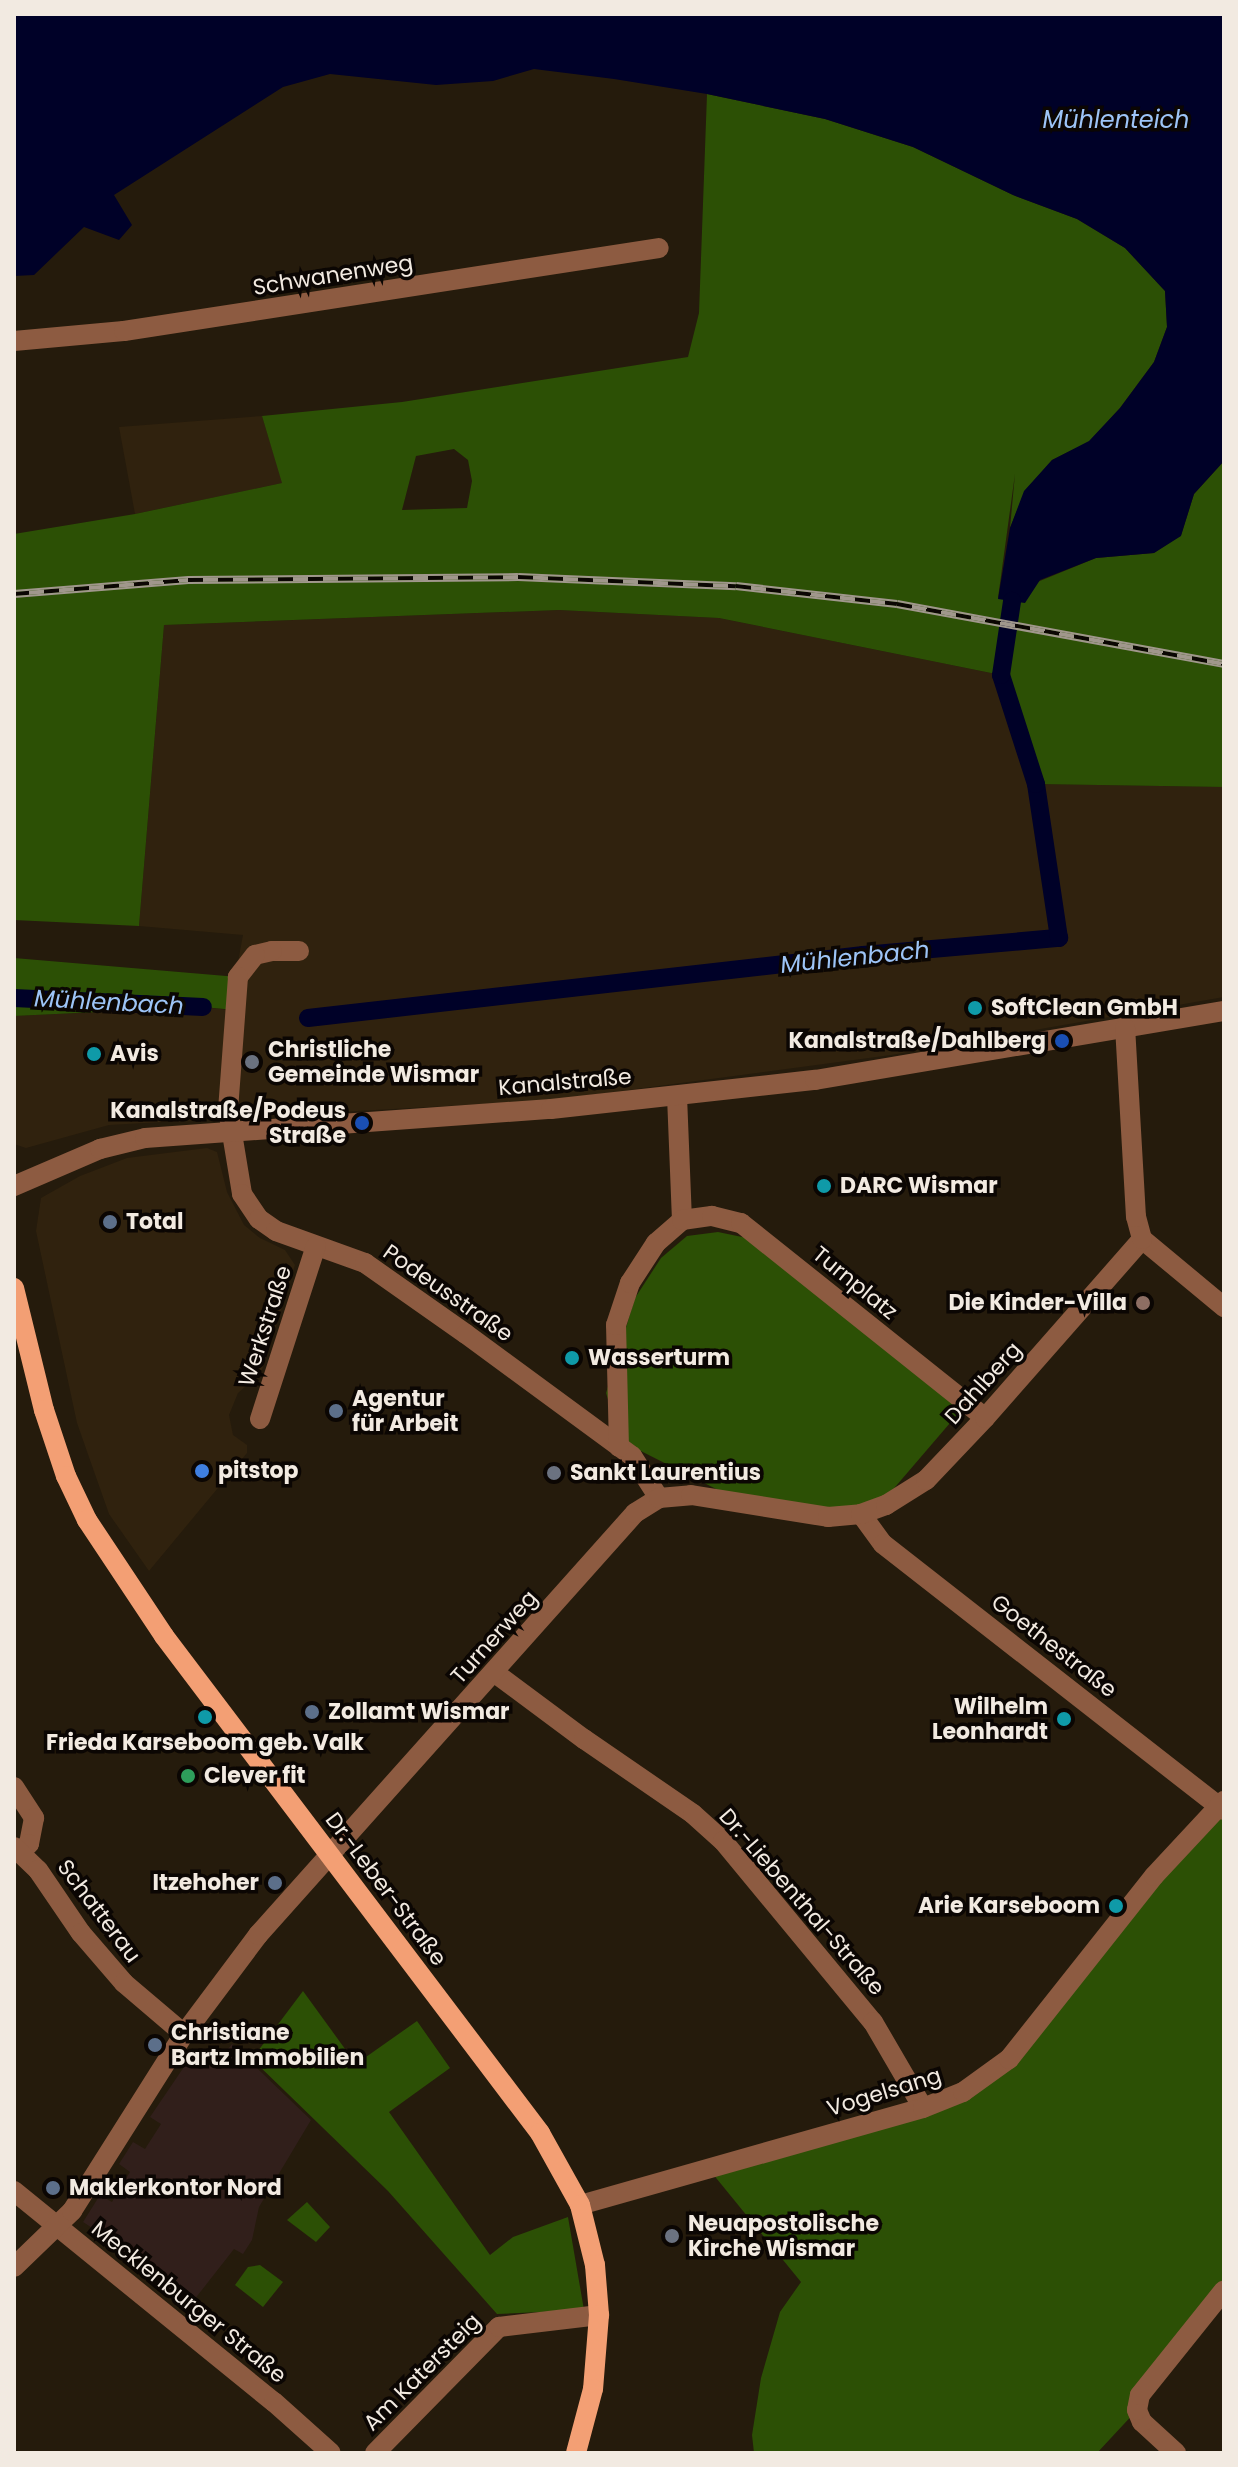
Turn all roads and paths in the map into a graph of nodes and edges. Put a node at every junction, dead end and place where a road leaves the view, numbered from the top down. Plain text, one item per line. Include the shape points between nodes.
1 (659, 248) dead end
2 (14, 341) edge
3 (299, 951) dead end
4 (1224, 1011) edge
5 (1125, 1028) junction
6 (677, 1096) junction
7 (231, 1131) junction
8 (14, 1186) edge
9 (682, 1220) junction
10 (1142, 1239) junction
11 (316, 1246) junction
12 (14, 1288) edge
13 (1224, 1307) edge
14 (985, 1418) junction
15 (260, 1419) dead end
16 (619, 1447) junction
17 (659, 1498) junction
18 (861, 1514) junction
19 (495, 1673) junction
20 (14, 1787) edge
21 (1223, 1806) edge
22 (16, 1849) edge
23 (331, 1855) junction
24 (184, 2034) junction
25 (923, 2108) junction
26 (14, 2191) edge
27 (580, 2205) junction
28 (55, 2224) junction
29 (14, 2267) edge
30 (1224, 2290) edge
31 (599, 2315) junction
32 (331, 2453) edge
33 (375, 2453) edge
34 (576, 2453) edge
35 (1176, 2453) edge

1 - 2 street, Schwanenweg via 140,328
3 - 7 street, Podeusstraße via 255,955 238,977
4 - 5 street, Kanalstraße
5 - 6 street, Kanalstraße via 871,1073
5 - 10 street via 1136,1217
6 - 7 street, Kanalstraße
6 - 9 street
7 - 8 street, Kanalstraße via 145,1138 100,1149
7 - 11 street, Podeusstraße via 242,1194 259,1219
9 - 14 street, Turnplatz via 712,1216 741,1223
9 - 16 street via 656,1243 630,1283 616,1325
10 - 13 street
10 - 14 street, Dahlberg
11 - 15 street, Werkstraße
11 - 16 street, Podeusstraße via 365,1263
12 - 23 main road, Dr.-Leber-Straße via 44,1410 87,1520 164,1636
14 - 18 street, Dahlberg via 926,1480
16 - 17 street, Podeusstraße via 632,1456
17 - 18 street via 691,1495 828,1517
17 - 19 street, Turnerweg via 635,1513
18 - 21 street, Goethestraße via 883,1544
19 - 23 street, Turnerweg
19 - 25 street, Dr.-Liebenthal-Straße via 723,1841 873,2022
20 - 22 street via 34,1818 29,1844
21 - 25 street, Vogelsang via 1154,1876 1009,2059 963,2092
22 - 24 street, Schatterau via 124,1983
23 - 24 street, Turnerweg via 258,1935
23 - 27 main road, Dr.-Leber-Straße via 540,2133
24 - 28 street, Turnerweg via 72,2211
25 - 27 street, Vogelsang
26 - 28 street, Mecklenburger Straße
27 - 31 main road, Dr.-Leber-Straße via 595,2265
28 - 29 street, Turnerweg
28 - 32 street, Mecklenburger Straße
30 - 35 street via 1140,2395 1137,2410 1142,2422
31 - 33 street, Am Katersteig via 499,2327
31 - 34 main road, Dr.-Leber-Straße via 593,2389

